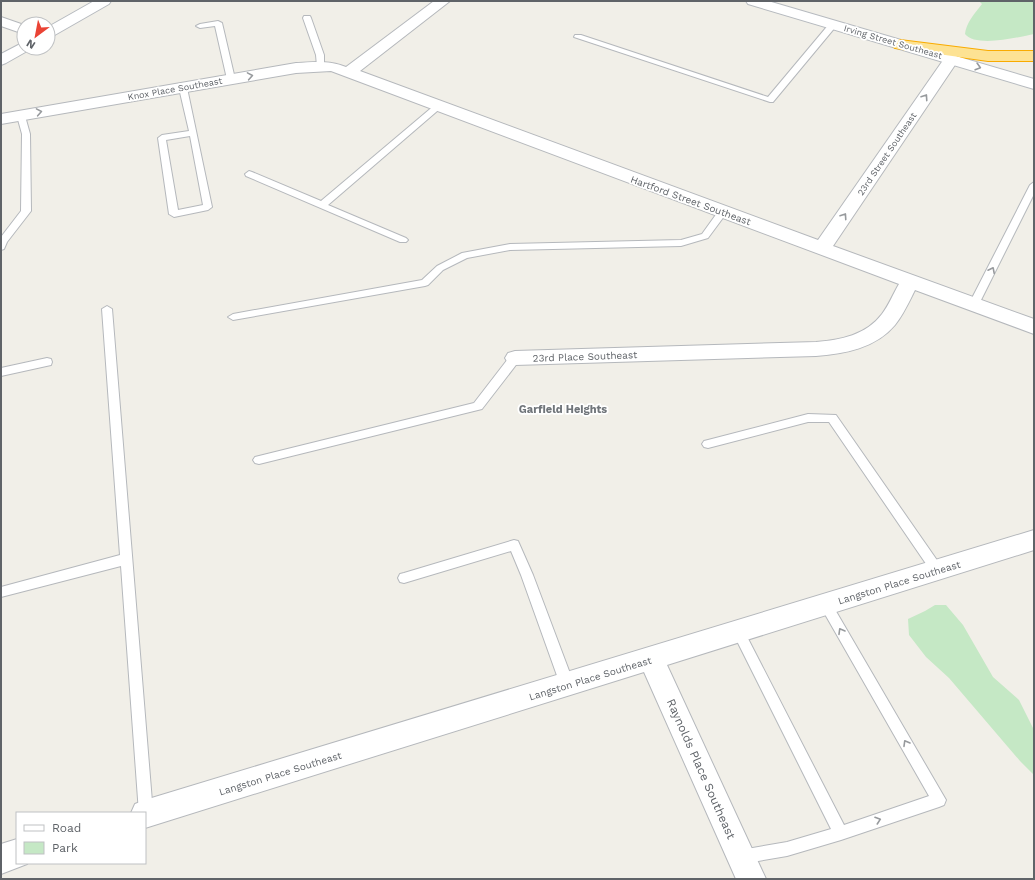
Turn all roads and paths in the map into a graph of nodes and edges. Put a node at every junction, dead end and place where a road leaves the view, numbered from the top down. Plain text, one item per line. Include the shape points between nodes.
1 (104, 1) edge
2 (443, 1) edge
3 (753, 1) edge
4 (307, 18) dead end
5 (1, 21) edge
6 (833, 25) junction
7 (200, 26) dead end
8 (16, 27) edge
9 (56, 28) edge
10 (578, 37) dead end
11 (900, 45) junction
12 (16, 52) edge
13 (1034, 56) edge
14 (951, 59) junction
15 (1, 60) edge
16 (321, 66) junction
17 (348, 72) junction
18 (231, 79) junction
19 (1034, 84) edge
20 (183, 88) junction
21 (439, 106) junction
22 (21, 116) junction
23 (1, 119) edge
24 (193, 133) junction
25 (249, 174) dead end
26 (1034, 185) edge
27 (322, 205) junction
28 (723, 211) junction
29 (403, 240) dead end
30 (1, 247) edge
31 (822, 248) junction
32 (910, 281) junction
33 (974, 304) junction
34 (107, 309) dead end
35 (233, 317) dead end
36 (1034, 327) edge
37 (515, 358) joint
38 (47, 362) dead end
39 (1, 372) edge
40 (708, 444) dead end
41 (258, 460) dead end
42 (1034, 540) edge
43 (126, 559) junction
44 (937, 570) junction
45 (404, 578) dead end
46 (1, 592) edge
47 (826, 605) junction
48 (738, 631) junction
49 (651, 659) junction
50 (567, 684) junction
51 (145, 812) edge
52 (146, 814) edge
53 (841, 833) junction
54 (16, 854) edge
55 (1, 859) edge
56 (746, 868) edge

1 - 9 street
2 - 17 street
3 - 6 street, Irving Street Southeast
4 - 16 lane via 320,55
5 - 8 street
6 - 10 lane via 770,100
6 - 11 street, Irving Street Southeast
7 - 18 lane via 218,23
11 - 13 highway via 988,56
11 - 14 street, Irving Street Southeast
12 - 15 street
14 -> 19 street, Irving Street Southeast
31 -> 14 street, 23rd Street Southeast
16 - 17 street, Knox Place Southeast
18 -> 16 street, Knox Place Southeast
17 - 21 street, Hartford Street Southeast
18 - 20 street, Knox Place Southeast
22 -> 20 street, Knox Place Southeast
20 - 24 lane
21 - 27 lane
21 - 28 street, Hartford Street Southeast
22 - 23 street, Knox Place Southeast
22 - 30 lane via 26,134 26,211
24 - 24 lane via 208,208 174,214 162,138
25 - 27 lane
33 -> 26 lane
27 - 29 lane
28 - 31 street, Hartford Street Southeast
28 - 35 lane via 705,236 681,244 510,247 465,255 440,268 425,283
31 - 32 street, Hartford Street Southeast
32 - 33 street, Hartford Street Southeast
32 - 37 street, 23rd Place Southeast via 883,326 863,339 836,347
33 - 36 street, Hartford Street Southeast
34 - 43 lane
37 - 41 lane, 23rd Place Southeast via 478,406
38 - 39 lane
40 - 44 lane via 808,418 832,418
42 - 44 street, Langston Place Southeast
43 - 46 lane
43 - 51 lane
44 - 47 street, Langston Place Southeast
45 - 50 lane via 514,545
47 - 48 street, Langston Place Southeast
53 -> 47 lane via 939,800
48 - 49 street, Langston Place Southeast
48 - 53 lane
49 - 50 street, Langston Place Southeast
49 - 56 street, Raynolds Place Southeast
50 - 52 street, Langston Place Southeast
53 - 56 lane via 787,849
54 - 55 street

